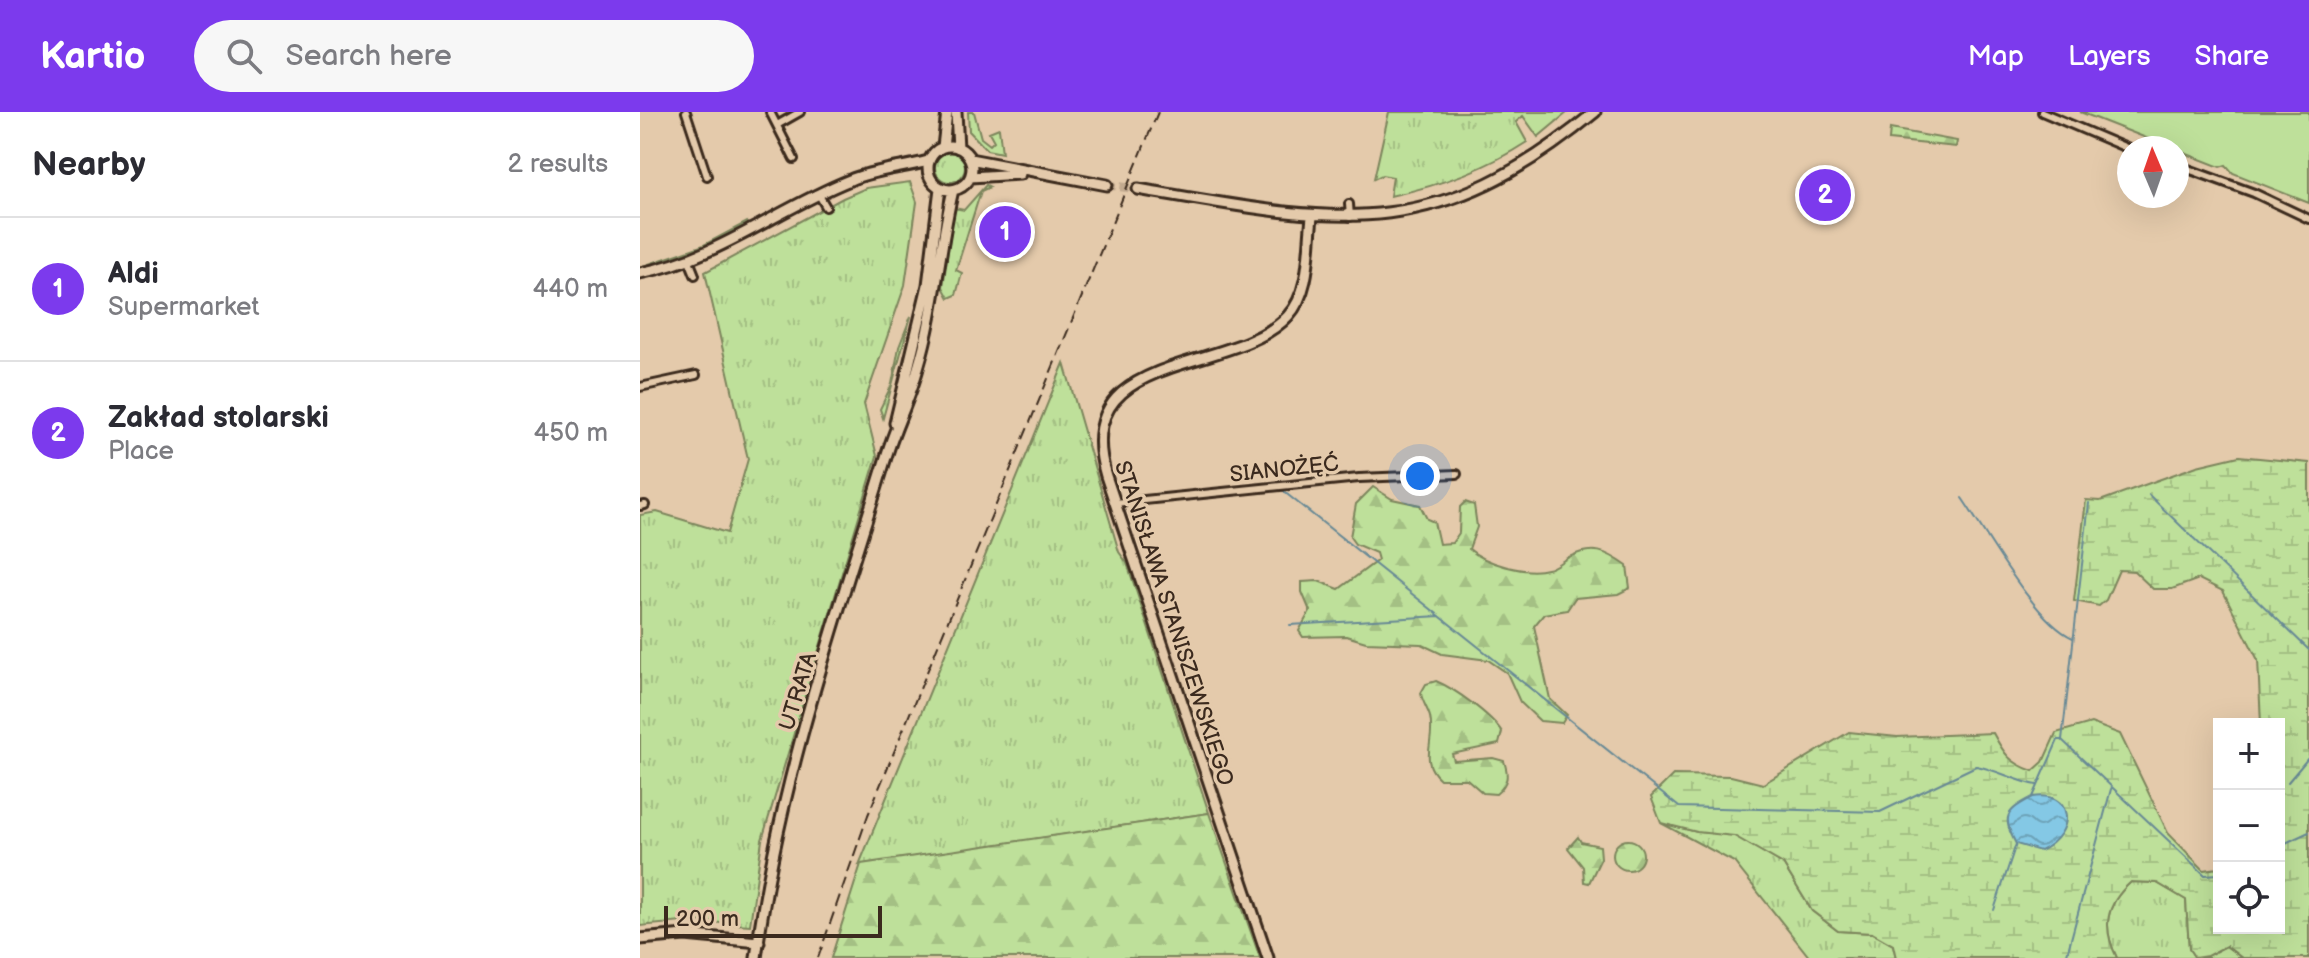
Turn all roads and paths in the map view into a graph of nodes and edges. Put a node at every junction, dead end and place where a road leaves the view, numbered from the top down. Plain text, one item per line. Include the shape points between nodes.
1 (686, 112) edge
2 (770, 112) edge
3 (800, 112) edge
4 (947, 112) edge
5 (956, 112) edge
6 (1595, 112) edge
7 (2042, 112) edge
8 (777, 125) junction
9 (2117, 144) edge
10 (943, 147) junction
11 (958, 148) junction
12 (794, 159) dead end
13 (970, 159) junction
14 (928, 161) junction
15 (2189, 169) edge
16 (893, 170) junction
17 (928, 174) junction
18 (707, 176) dead end
19 (970, 177) junction
20 (1059, 177) junction
21 (1107, 185) tunnel mouth
22 (940, 188) junction
23 (1138, 189) tunnel mouth
24 (953, 190) junction
25 (819, 195) junction
26 (1349, 204) dead end
27 (826, 207) dead end
28 (1312, 217) junction
29 (1350, 217) junction
30 (2309, 219) edge
31 (689, 260) junction
32 (640, 273) edge
33 (695, 275) dead end
34 (696, 375) dead end
35 (640, 387) edge
36 (892, 438) junction
37 (1457, 474) dead end
38 (1115, 503) junction
39 (640, 939) edge
40 (759, 942) junction
41 (756, 958) edge
42 (1268, 958) edge

1 - 18 street
2 - 8 street
3 - 8 street
4 - 10 main road
5 - 11 main road
6 - 29 main road via 1542,154 1480,187 1437,204
7 - 9 street
8 - 12 street
10 - 11 main road
10 - 14 main road
11 - 13 main road
13 - 19 main road
13 - 20 main road
14 - 16 main road
14 - 17 main road
15 - 30 street
16 - 17 main road
16 - 25 main road via 860,176
17 - 22 main road
19 - 20 main road
19 - 24 main road
20 - 21 main road
22 - 24 main road
22 - 36 main road, UTRATA via 928,285
23 - 28 main road
24 - 36 main road, UTRATA via 927,337
25 - 27 street
25 - 31 main road
26 - 29 street
28 - 29 main road
28 - 38 main road, STANISŁAWA STANISZEWSKIEGO via 1301,296 1287,317 1255,337 1134,383 1109,408 1100,447
31 - 32 main road
31 - 33 street
34 - 35 street
36 - 40 main road, UTRATA via 788,783
37 - 38 street, SIANOŻĘĆ via 1359,478
38 - 42 main road, STANISŁAWA STANISZEWSKIEGO
39 - 40 main road via 685,935
40 - 41 main road, UTRATA

